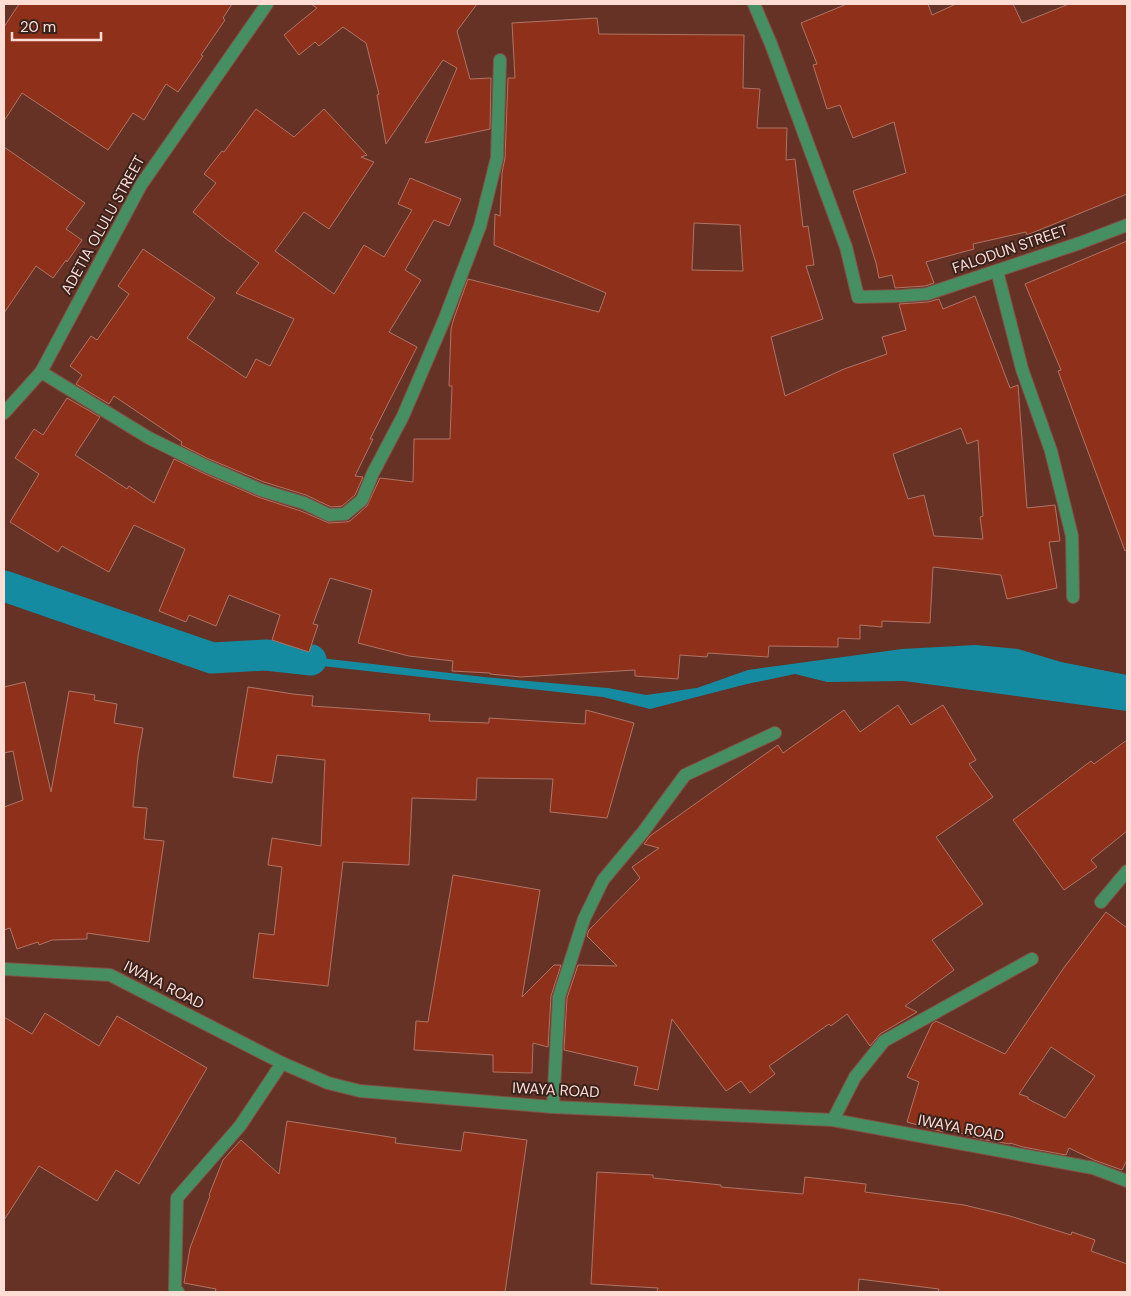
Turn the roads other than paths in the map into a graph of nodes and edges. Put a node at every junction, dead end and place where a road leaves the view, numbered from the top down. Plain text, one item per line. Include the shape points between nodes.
1 (267, 4) edge
2 (754, 4) edge
3 (500, 60) dead end
4 (1127, 225) edge
5 (997, 271) junction
6 (41, 372) junction
7 (4, 413) edge
8 (1073, 597) dead end
9 (774, 733) dead end
10 (1127, 871) edge
11 (1101, 902) dead end
12 (1032, 960) dead end
13 (4, 969) edge
14 (282, 1063) junction
15 (553, 1107) junction
16 (833, 1120) junction
17 (1127, 1181) edge
18 (178, 1292) edge

1 - 6 street, ADETIA OLULU STREET via 141,185
2 - 5 street, FALODUN STREET via 772,44 846,247 858,297 927,294
3 - 6 street via 497,158 480,226 404,416 362,500 346,514 329,515 206,466 149,438
4 - 5 street, FALODUN STREET
5 - 8 street via 1022,368 1051,451 1072,536
6 - 7 street, ADETIA OLULU STREET
9 - 15 street via 685,775 602,880 584,919 559,997
10 - 11 street
12 - 16 street via 884,1041 855,1077
13 - 14 street, IWAYA ROAD via 110,975
14 - 15 street, IWAYA ROAD via 328,1083 360,1091
14 - 18 street via 240,1126 176,1198 175,1289
15 - 16 street, IWAYA ROAD
16 - 17 street, IWAYA ROAD via 1093,1168

